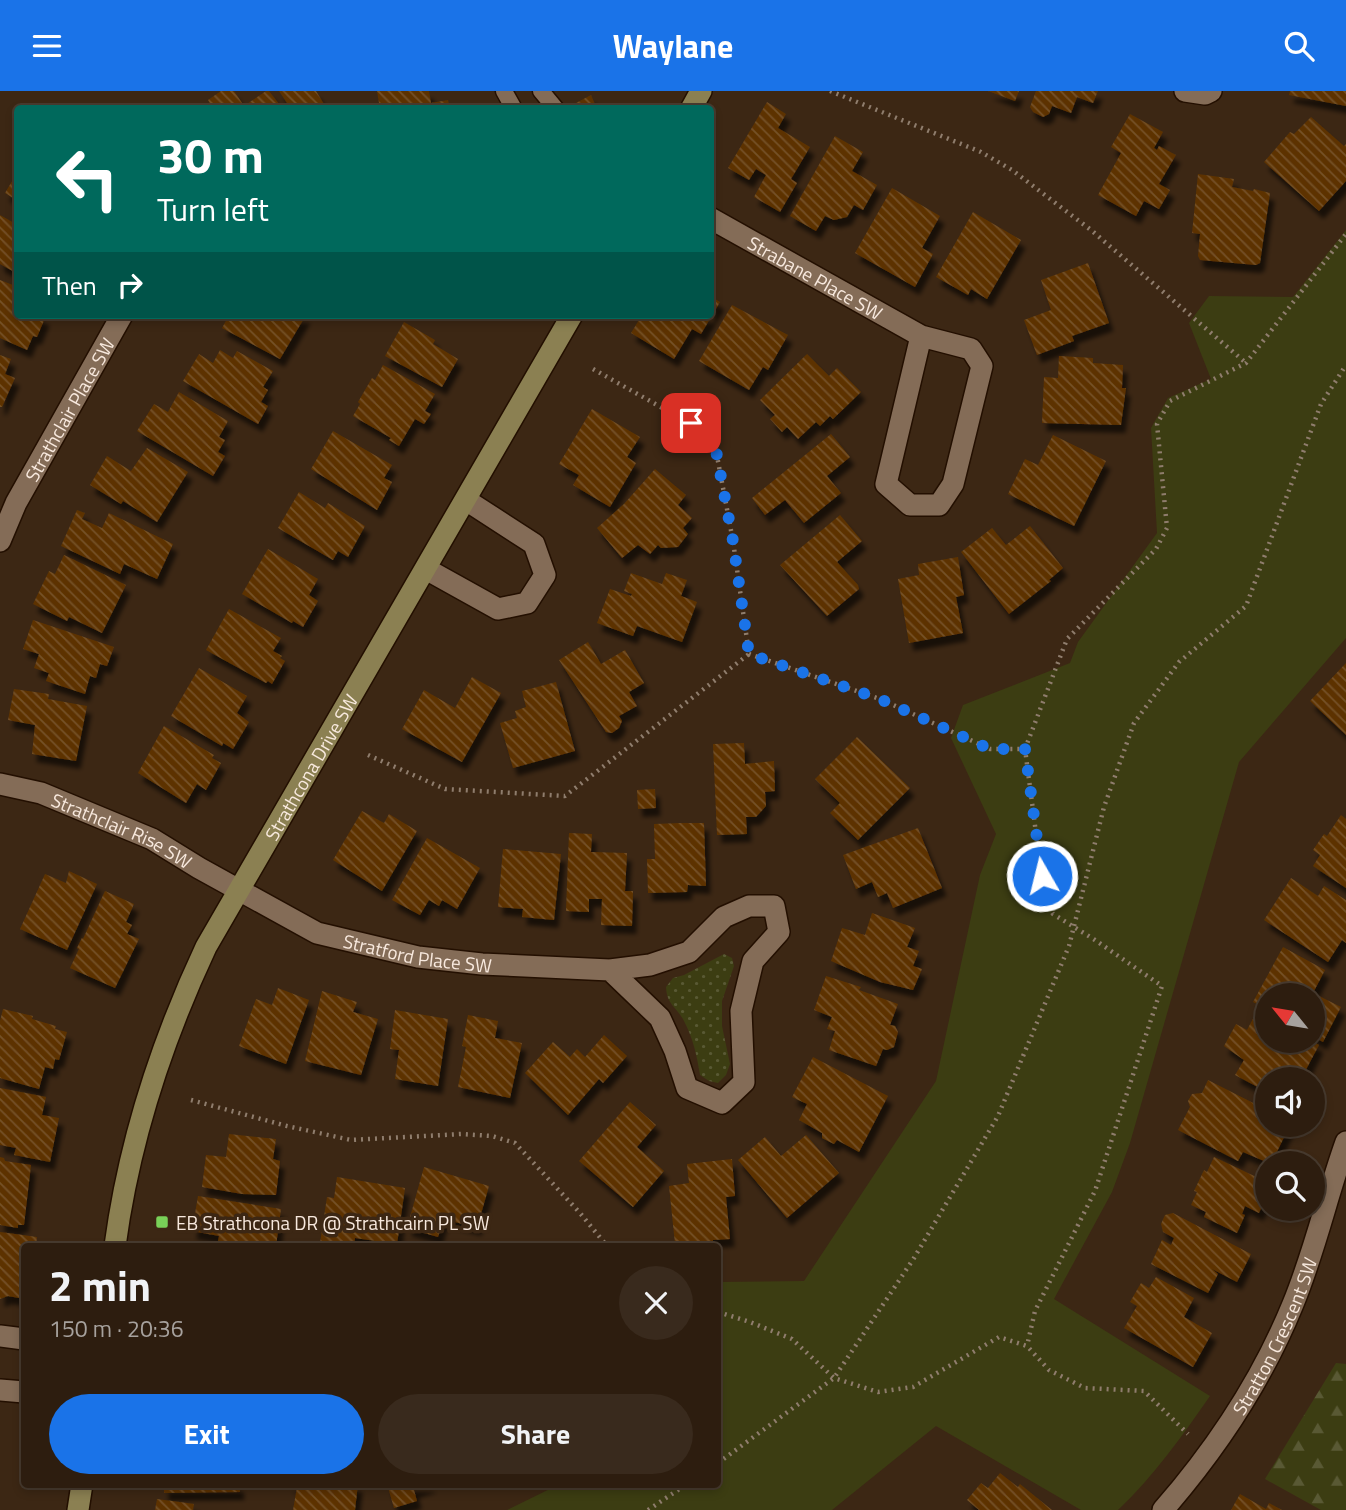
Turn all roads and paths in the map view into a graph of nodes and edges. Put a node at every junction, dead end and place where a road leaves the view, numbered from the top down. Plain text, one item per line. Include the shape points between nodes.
1 (541, 91) edge
2 (830, 91) edge
3 (1185, 91) edge
4 (1211, 91) edge
5 (553, 105) edge
6 (714, 220) edge
7 (1346, 233) edge
8 (120, 319) edge
9 (570, 319) edge
10 (921, 336) junction
11 (1246, 363) junction
12 (1346, 365) edge
13 (593, 369) dead end
14 (466, 500) junction
15 (0, 541) edge
16 (426, 569) junction
17 (749, 654) junction
18 (1025, 749) junction
19 (368, 755) dead end
20 (0, 784) edge
21 (239, 890) junction
22 (1074, 926) junction
23 (610, 970) junction
24 (191, 1100) dead end
25 (1346, 1142) edge
26 (116, 1243) edge
27 (605, 1243) edge
28 (721, 1313) edge
29 (0, 1336) edge
30 (21, 1339) edge
31 (1027, 1346) junction
32 (834, 1378) junction
33 (0, 1390) edge
34 (21, 1392) edge
35 (1188, 1434) dead end
36 (721, 1461) edge
37 (81, 1488) edge
38 (681, 1488) edge
39 (78, 1510) edge
40 (648, 1510) edge
41 (1163, 1510) edge

1 - 5 lane
2 - 11 path via 981,152 1012,170 1091,230
3 - 4 street
6 - 10 street, Strabane Place SW
7 - 11 path
8 - 15 street, Strathclair Place SW via 16,503
9 - 14 street, Strathcona Drive SW
10 - 10 street, Strabane Place SW via 886,484 910,505 939,505 953,484 982,366 971,349
11 - 18 path via 1170,401 1157,424 1167,529 1156,549 1067,639
12 - 22 path via 1321,404 1246,605 1179,662 1134,723 1104,807
13 - 17 path via 714,440
14 - 16 street, Strathcona Drive SW
14 - 16 street via 534,544 545,575 527,603 498,609
16 - 21 street, Strathcona Drive SW
17 - 18 path via 880,699 990,749
17 - 19 path via 565,796 445,789
18 - 22 path via 1045,902 1053,914
20 - 21 street, Strathclair Rise SW via 41,793 152,839
21 - 23 street, Stratford Place SW via 317,933 418,957
21 - 26 street, Strathcona Drive SW via 206,947 163,1045 130,1160
22 - 31 path via 1162,986 1095,1191 1035,1311
22 - 32 path via 998,1116 914,1258
23 - 23 street, Stratford Place SW via 660,1018 687,1088 722,1103 744,1082 741,1011 753,961 779,932 774,906 749,906 724,917 689,952 650,965
24 - 27 path via 351,1140 461,1135 492,1136 515,1143
25 - 41 street, Stratton Crescent SW via 1294,1303 1276,1342 1209,1454
28 - 32 path via 792,1339
29 - 30 street
31 - 32 path via 999,1337 913,1387 878,1392
31 - 35 path via 1049,1370 1085,1388 1144,1391
32 - 36 path
33 - 34 street
37 - 39 street
38 - 40 path

